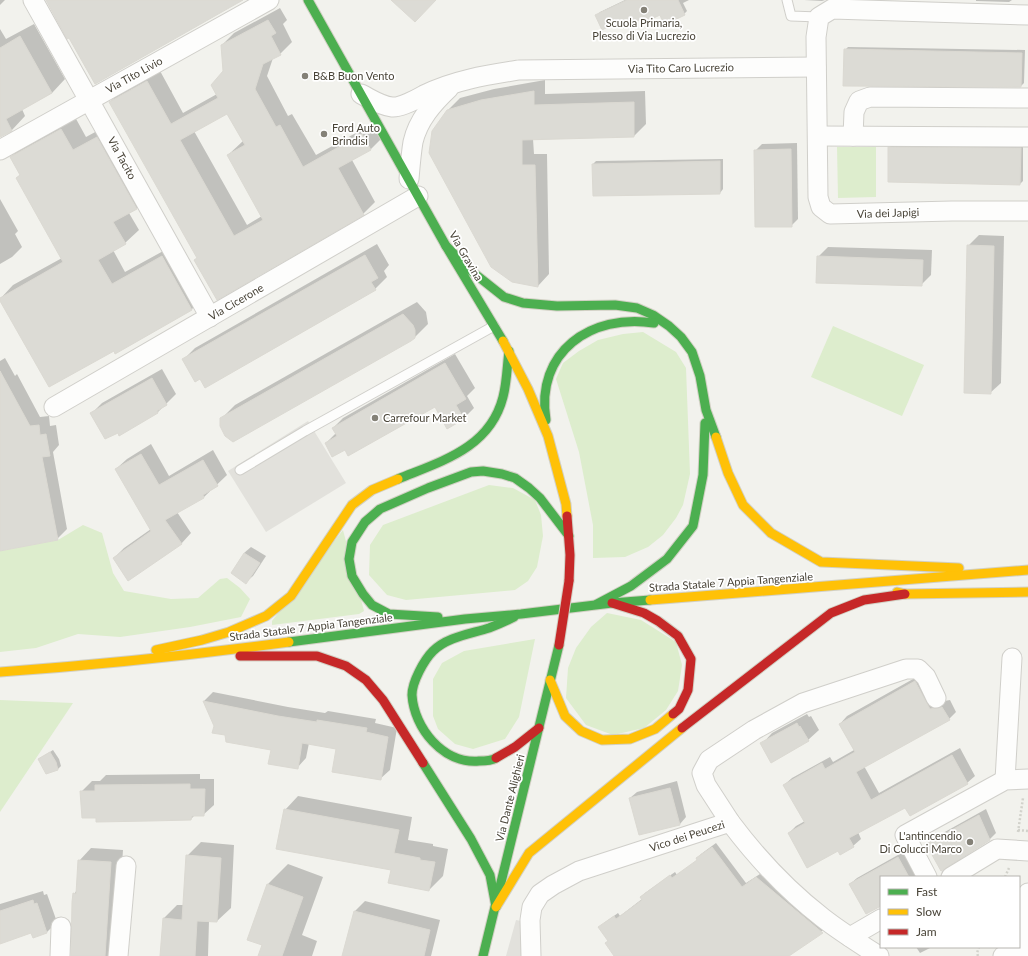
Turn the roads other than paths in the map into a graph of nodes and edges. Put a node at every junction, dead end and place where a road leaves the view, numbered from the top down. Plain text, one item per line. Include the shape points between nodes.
1 (33, 0) edge
2 (269, 0) edge
3 (308, 0) edge
4 (787, 0) edge
5 (861, 5) edge
6 (1028, 15) edge
7 (819, 17) junction
8 (816, 67) junction
9 (453, 84) junction
10 (361, 94) junction
11 (1028, 98) edge
12 (90, 100) junction
13 (818, 136) junction
14 (853, 136) junction
15 (1028, 136) edge
16 (0, 150) edge
17 (409, 179) junction
18 (418, 196) junction
19 (1028, 211) edge
20 (446, 246) junction
21 (210, 317) junction
22 (494, 326) junction
23 (669, 326) junction
24 (509, 351) junction
25 (54, 407) dead end
26 (706, 410) junction
27 (548, 436) junction
28 (240, 470) dead end
29 (568, 536) junction
30 (1028, 570) edge
31 (1010, 571) junction
32 (569, 581) joint
33 (852, 585) junction
34 (1028, 592) edge
35 (905, 594) junction
36 (612, 603) junction
37 (594, 605) junction
38 (521, 614) junction
39 (464, 619) junction
40 (161, 657) junction
41 (1012, 658) dead end
42 (78, 666) junction
43 (0, 672) edge
44 (550, 680) junction
45 (936, 698) dead end
46 (539, 728) junction
47 (1028, 779) edge
48 (1005, 780) junction
49 (730, 822) junction
50 (1028, 851) edge
51 (126, 866) dead end
52 (926, 876) edge
53 (953, 876) edge
54 (1028, 893) edge
55 (496, 906) junction
56 (880, 920) edge
57 (61, 927) dead end
58 (850, 937) junction
59 (1021, 953) edge
60 (60, 956) edge
61 (118, 956) edge
62 (483, 956) edge
63 (531, 956) edge
64 (879, 956) edge
65 (1003, 956) edge

1 - 12 street, Via Tacito
2 - 12 street, Via Tito Livio
3 - 10 main road, Via Gravina
4 - 7 lane via 791,16
5 - 6 street
5 - 7 street via 832,9
7 - 8 street
8 - 9 street, Via Tito Caro Lucrezio via 519,70 481,76
8 - 13 street, Via dei Japigi
9 - 10 street, Via Tito Caro Lucrezio via 394,108
9 - 17 street via 436,100 421,120 413,141
10 - 17 main road, Via Gravina
11 - 14 street via 870,97 859,101 854,112
12 - 16 street, Via Tito Livio
12 - 21 street, Via Tacito
13 - 14 street
13 - 19 street, Via dei Japigi via 818,196 821,207 830,214
14 - 15 street
17 - 18 main road, Via Gravina
18 - 20 main road, Via Gravina
18 - 21 street, Via Cicerone
20 - 22 main road, Via Gravina
20 - 23 main road via 470,270 504,297 523,303 557,306 615,305 637,308
21 - 25 street, Via Cicerone
22 - 24 main road, Via Gravina
22 - 28 lane
23 - 26 main road via 692,352 700,376
23 - 27 main road via 636,321 610,324 589,330 572,342 558,356 548,375 544,401
24 - 27 main road, Via Gravina
24 - 42 main road via 503,397 494,420 478,440 458,454 372,490 352,505 291,596 266,616 202,640
26 - 31 main road via 728,474 743,504 771,533 821,562
26 - 37 main road via 703,475 693,526 667,559 631,586
27 - 29 main road, Via Gravina via 566,504
29 - 32 main road, Via Gravina
29 - 39 main road via 540,498 529,488 515,478 483,471 471,472 428,488 380,509 365,522 352,542 349,559 352,576 372,605 389,614
30 - 31 main road, Strada Statale 7 Appia Tangenziale
31 - 33 main road, Strada Statale 7 Appia Tangenziale
32 - 44 main road, Via Dante Alighieri, bridge via 559,645
33 - 35 main road, Strada Statale 7 Appia Tangenziale
33 - 36 main road, Strada Statale 7 Appia Tangenziale
34 - 35 main road, Strada Statale 7 Appia Tangenziale
35 - 55 main road via 864,600 831,613 659,746 530,853
36 - 37 main road, Strada Statale 7 Appia Tangenziale
36 - 44 main road via 644,613 678,636 690,659 688,690 679,708 655,729 630,739 602,740 580,731 565,716
37 - 38 main road
38 - 39 main road
38 - 46 main road via 488,628 454,638 433,651 418,672 412,694 424,730 436,746 469,762 492,760 515,747
39 - 40 main road, Strada Statale 7 Appia Tangenziale
40 - 42 main road
40 - 55 main road via 317,656 346,666 366,680 383,700 472,838 490,875
41 - 48 street
42 - 43 main road
44 - 46 main road, Via Dante Alighieri
45 - 49 street via 926,677 918,669 906,669 803,703 754,730 709,760 702,773 706,785
46 - 55 main road, Via Dante Alighieri
47 - 48 street
48 - 52 street via 905,835
49 - 58 street, Vico dei Peucezi via 750,848 791,891
49 - 63 street, Vico dei Peucezi via 579,871 553,885 540,894 532,907
50 - 53 street via 997,849
51 - 61 street
54 - 59 street
55 - 62 main road, Via Dante Alighieri
56 - 58 street
57 - 60 street
58 - 64 street, Vico dei Peucezi
59 - 65 street

